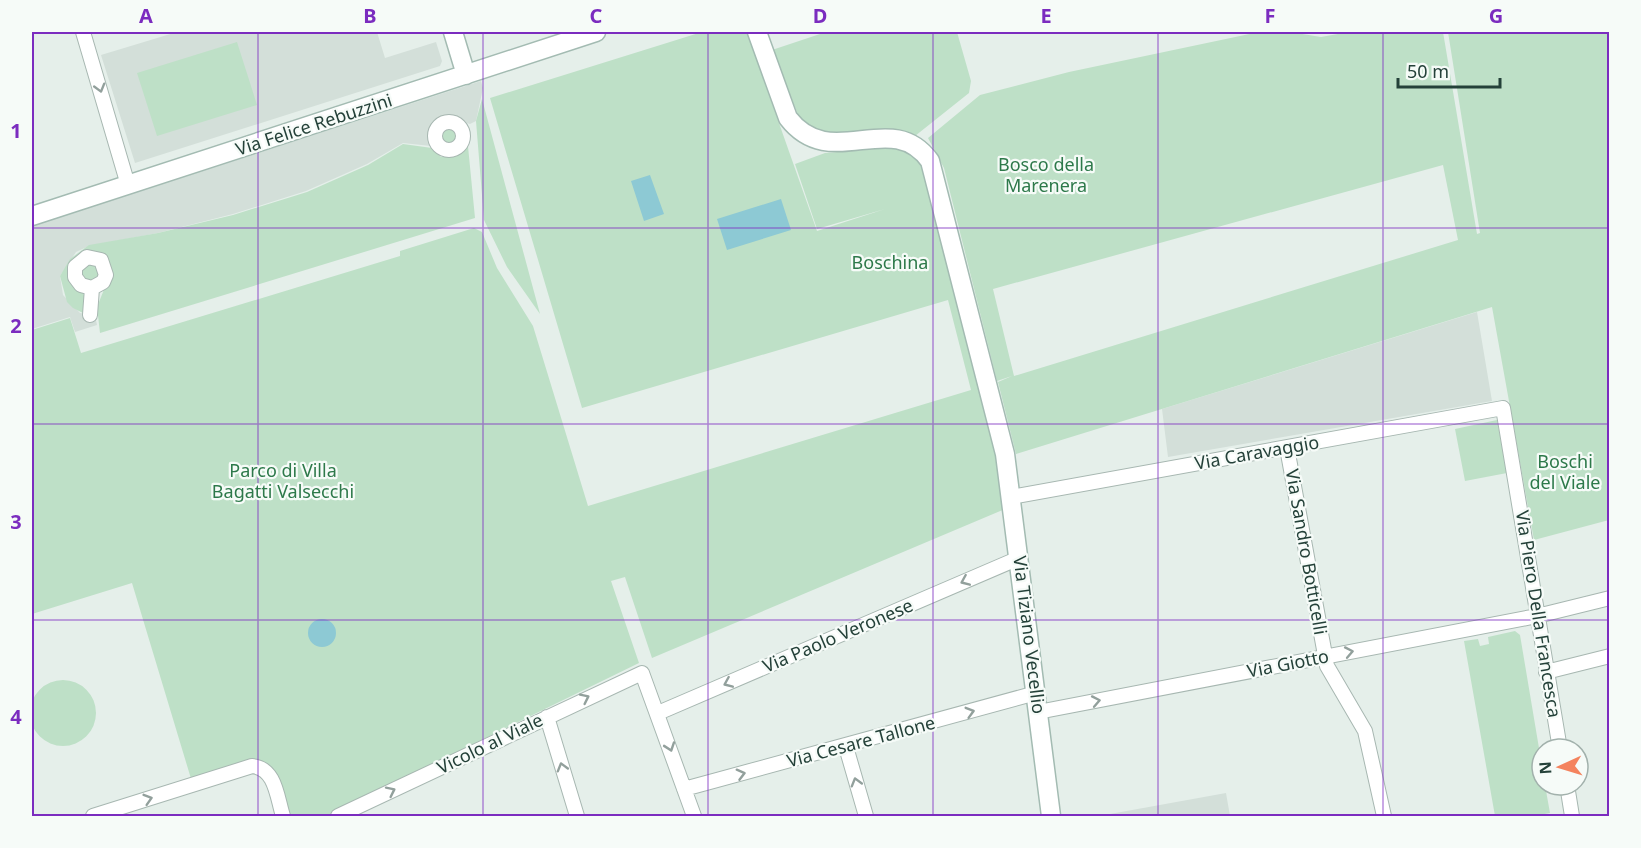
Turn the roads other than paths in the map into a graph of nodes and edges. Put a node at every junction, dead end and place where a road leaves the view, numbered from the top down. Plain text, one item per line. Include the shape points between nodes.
1 (83, 32) edge
2 (453, 32) edge
3 (596, 32) edge
4 (757, 32) edge
5 (466, 75) junction
6 (128, 185) junction
7 (32, 216) edge
8 (92, 288) dead end
9 (90, 315) dead end
10 (1503, 408) joint
11 (1287, 448) junction
12 (1011, 497) junction
13 (1019, 558) junction
14 (1610, 598) edge
15 (1537, 616) junction
16 (1610, 656) edge
17 (1325, 657) junction
18 (1546, 672) junction
19 (1036, 693) junction
20 (1038, 712) junction
21 (658, 713) junction
22 (547, 717) junction
23 (1558, 737) edge
24 (846, 747) junction
25 (684, 789) junction
26 (1569, 797) edge
27 (93, 816) edge
28 (283, 816) edge
29 (338, 816) edge
30 (577, 816) edge
31 (694, 816) edge
32 (866, 816) edge
33 (1051, 816) edge
34 (1384, 816) edge
35 (1572, 816) edge

1 -> 6 street
2 - 5 street
3 - 5 street, Via Felice Rebuzzini
4 - 12 street, Via Tiziano Vecellio via 795,127 824,142 905,140 930,161 990,389
5 - 6 street, Via Felice Rebuzzini
6 - 7 street, Via Felice Rebuzzini
8 - 9 street
10 - 11 street, Via Caravaggio
10 - 15 street, Via Piero Della Francesca
11 - 12 street, Via Caravaggio
11 - 17 street, Via Sandro Botticelli
12 - 13 street, Via Tiziano Vecellio
13 - 19 street, Via Tiziano Vecellio
13 -> 21 street, Via Paolo Veronese
14 - 15 street, Via Giotto
17 -> 15 street, Via Giotto
15 - 18 street, Via Piero Della Francesca
16 - 18 street
20 -> 17 street, Via Giotto
17 - 34 street, Via Sandro Botticelli via 1330,674 1365,731
18 - 23 street, Via Piero Della Francesca
19 - 20 street, Via Tiziano Vecellio
24 -> 19 street, Via Cesare Tallone
20 - 33 street, Via Tiziano Vecellio
22 -> 21 street, Vicolo al Viale via 642,673
21 -> 25 street
29 -> 22 street, Vicolo al Viale
30 -> 22 street
25 -> 24 street, Via Cesare Tallone
32 -> 24 street
25 - 31 street
26 - 35 street
27 -> 28 street via 252,766 270,774

